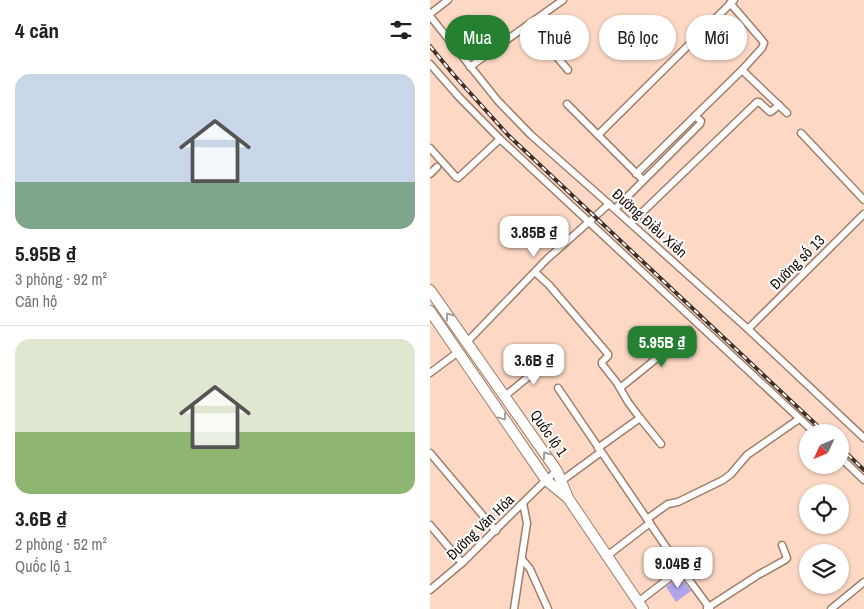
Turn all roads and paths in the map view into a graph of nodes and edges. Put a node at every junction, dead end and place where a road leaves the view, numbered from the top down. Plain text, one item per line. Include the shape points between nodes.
1 (448, 0) edge
2 (563, 0) edge
3 (732, 2) edge
4 (430, 15) edge
5 (542, 15) edge
6 (520, 31) edge
7 (560, 60) edge
8 (430, 64) edge
9 (470, 68) junction
10 (568, 70) dead end
11 (742, 70) junction
12 (567, 104) dead end
13 (779, 105) junction
14 (787, 113) dead end
15 (695, 116) junction
16 (801, 133) dead end
17 (598, 135) junction
18 (500, 139) junction
19 (430, 148) edge
20 (437, 167) dead end
21 (430, 174) edge
22 (636, 174) junction
23 (643, 180) junction
24 (864, 200) edge
25 (609, 204) junction
26 (615, 209) junction
27 (864, 214) edge
28 (589, 222) junction
29 (631, 223) junction
30 (535, 272) junction
31 (430, 290) edge
32 (430, 312) edge
33 (748, 329) junction
34 (689, 330) dead end
35 (468, 342) junction
36 (458, 352) junction
37 (550, 359) dead end
38 (430, 373) edge
39 (558, 388) dead end
40 (620, 388) junction
41 (505, 396) junction
42 (640, 418) junction
43 (799, 419) junction
44 (805, 424) edge
45 (864, 438) edge
46 (661, 444) dead end
47 (600, 450) junction
48 (430, 452) edge
49 (849, 466) edge
50 (554, 480) junction
51 (864, 480) edge
52 (523, 503) junction
53 (649, 521) junction
54 (430, 524) edge
55 (496, 531) junction
56 (782, 545) dead end
57 (607, 556) junction
58 (522, 559) junction
59 (462, 563) junction
60 (682, 569) junction
61 (864, 582) edge
62 (430, 590) edge
63 (640, 606) edge
64 (708, 608) edge
65 (514, 609) edge
66 (548, 609) edge
67 (831, 609) edge

1 - 4 street
2 - 5 street
3 - 11 street via 764,43
3 - 17 street
4 - 9 street, Đường Điều Xiển
6 - 9 street
7 - 10 street
8 - 18 street
9 - 25 street, Đường Điều Xiển via 530,135
11 - 13 street
11 - 15 street
12 - 17 street
13 - 14 street
13 - 29 street via 770,112 757,102
15 - 22 street
15 - 23 street via 700,124
16 - 24 street
17 - 22 street
18 - 19 street via 458,178
18 - 28 street
20 - 21 street
22 - 23 street
23 - 26 street
25 - 26 street, Đường Điều Xiển
25 - 28 street
26 - 29 street, Đường Điều Xiển
27 - 33 street, Đường số 13
28 - 30 street
28 - 43 street
29 - 33 street, Đường Điều Xiển
30 - 35 street
30 - 40 street via 608,354 602,364
35 -> 31 highway, Quốc lộ 1
32 - 36 highway, Quốc lộ 1
33 - 45 street, Đường Điều Xiển
34 - 40 street
35 - 36 highway
35 - 41 highway, Quốc lộ 1
36 - 38 street
36 -> 50 highway, Quốc lộ 1
37 - 41 street
39 - 47 street
40 - 42 street
50 -> 41 highway, Quốc lộ 1
42 - 46 street
42 - 47 street, Đường Văn Hóa
43 - 44 street
43 - 53 street via 747,455 724,480 668,504
47 - 50 street, Đường Văn Hóa
47 - 53 street
48 - 55 street
49 - 51 street
50 - 52 street, Đường Văn Hóa
50 - 57 highway, Quốc lộ 1
52 - 55 street, Đường Văn Hóa
52 - 58 street via 527,522
53 - 57 street
53 - 60 street
54 - 59 street
55 - 59 street, Đường Văn Hóa
56 - 64 street via 785,560
57 - 63 highway, Quốc lộ 1
58 - 65 street
58 - 66 street
59 - 62 street, Đường Văn Hóa
60 - 63 street
60 - 64 street
61 - 67 street

